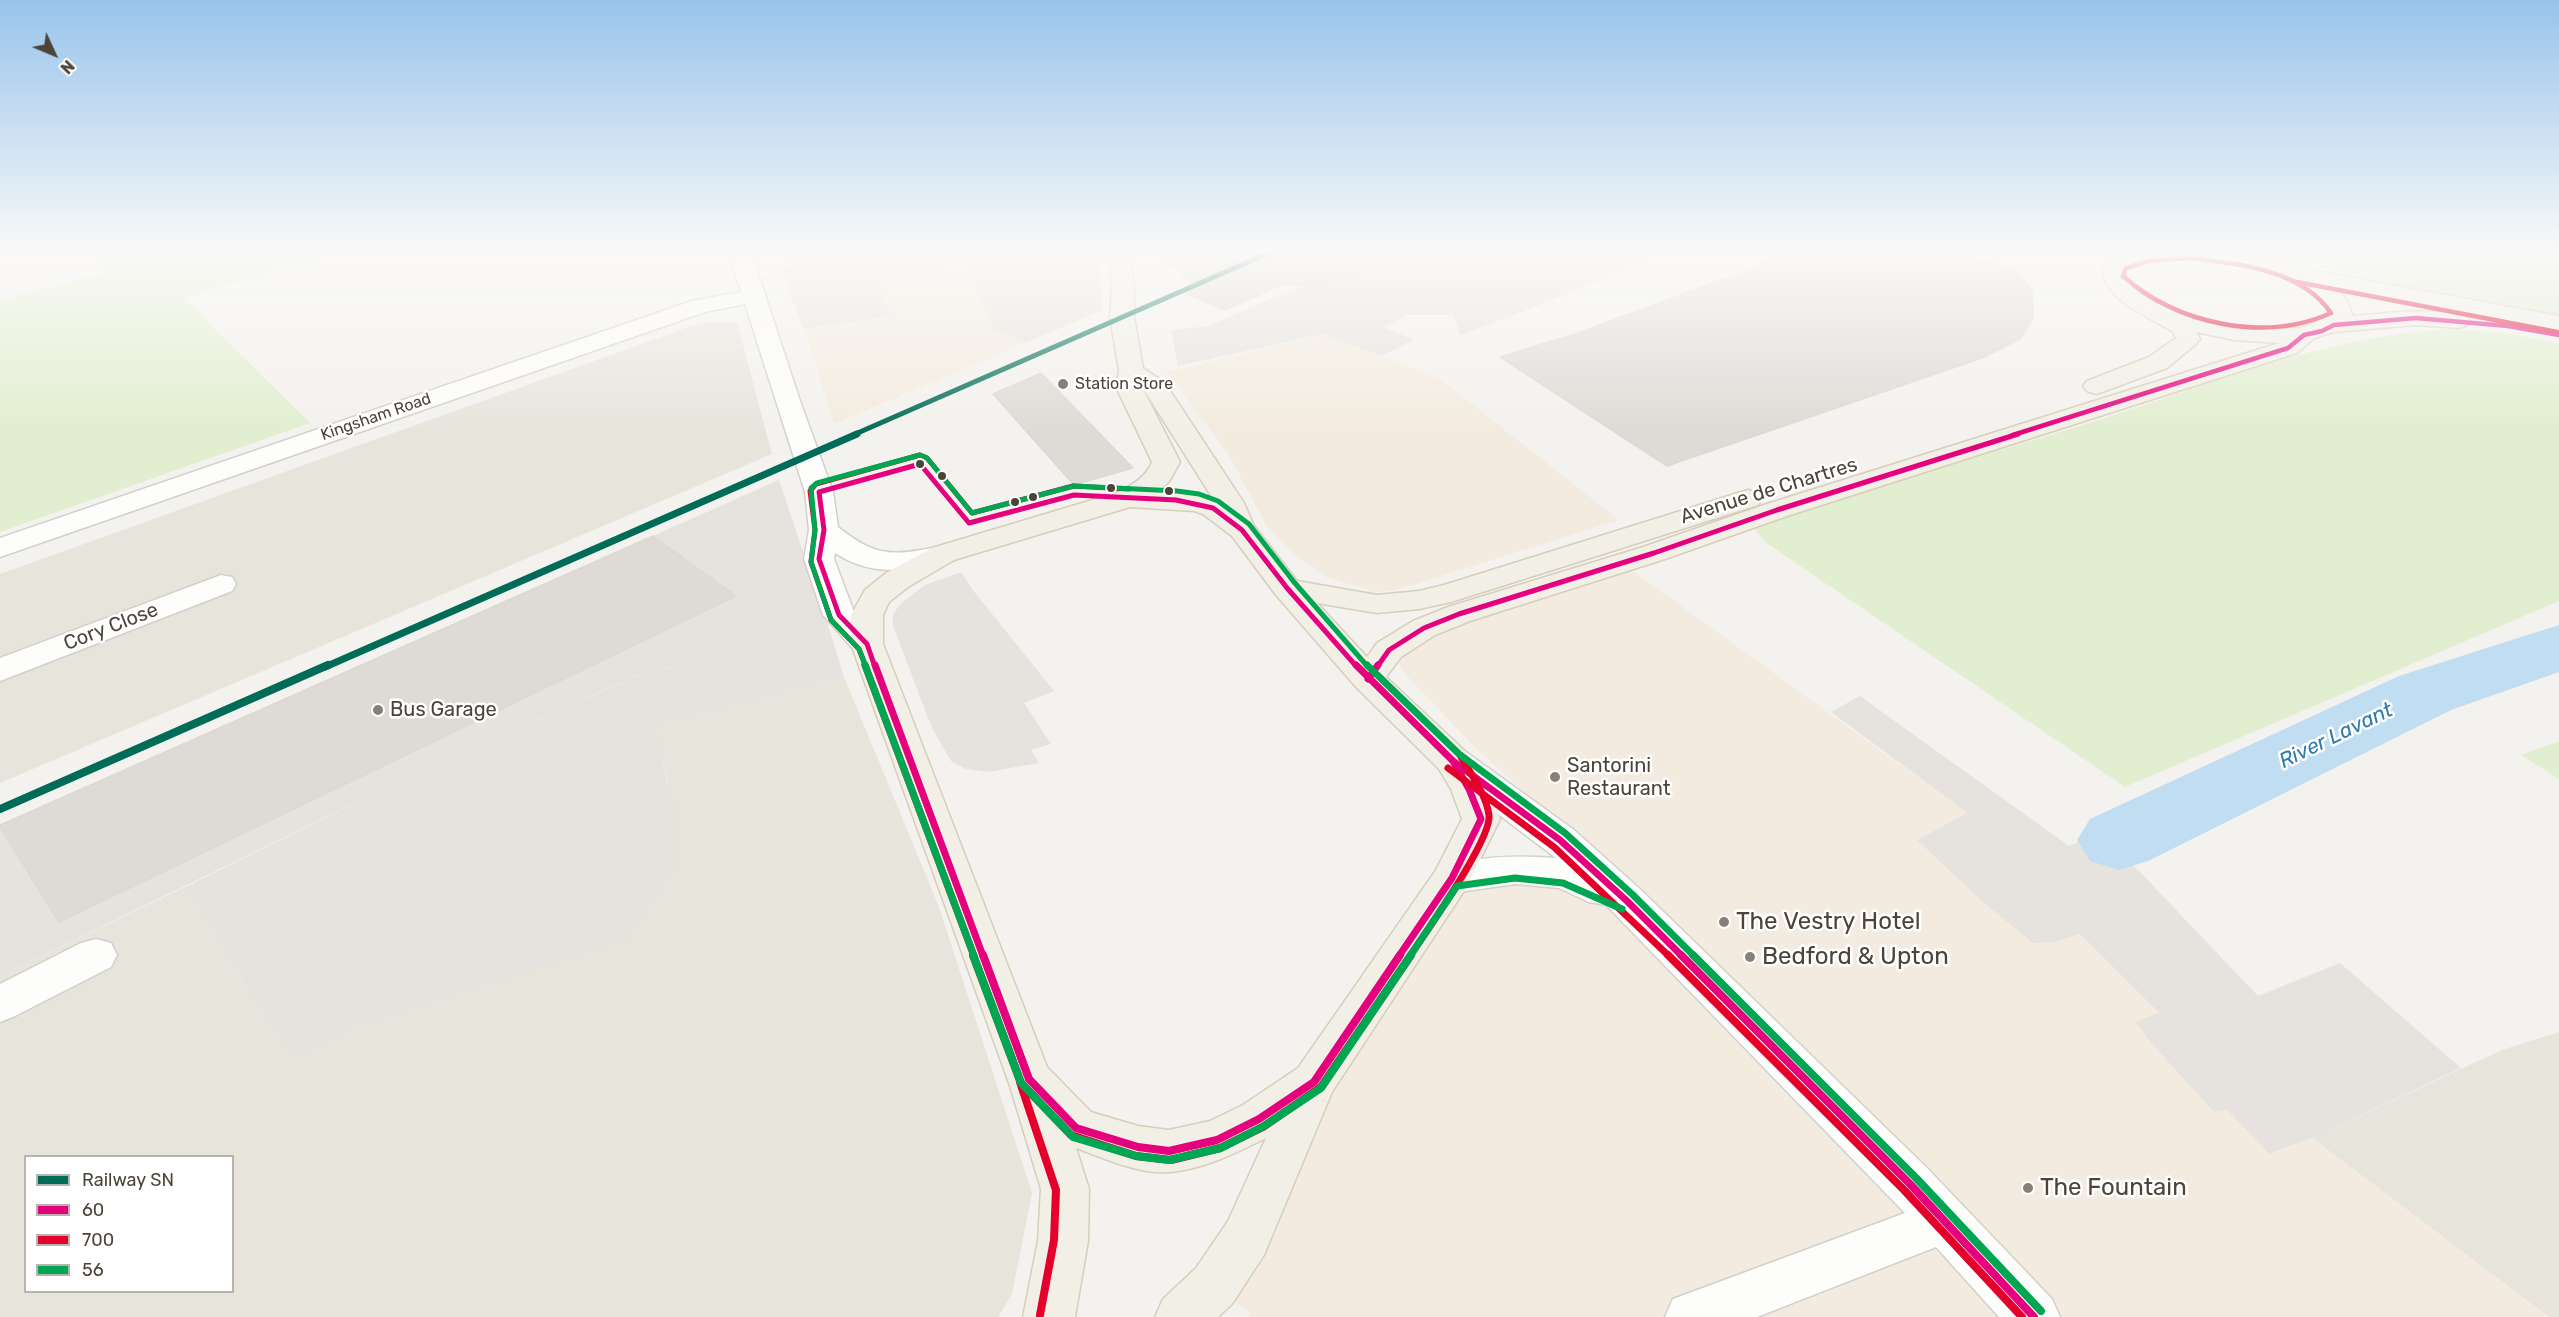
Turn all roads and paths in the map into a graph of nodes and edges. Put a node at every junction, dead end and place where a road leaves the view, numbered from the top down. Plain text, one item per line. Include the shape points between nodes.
1 (687, 310) edge
2 (759, 310) edge
3 (1122, 310) edge
4 (2154, 310) edge
5 (2158, 310) edge
6 (2341, 310) edge
7 (2494, 310) edge
8 (2559, 323) edge
9 (2334, 325) junction
10 (2304, 335) junction
11 (2559, 335) edge
12 (1129, 361) junction
13 (1129, 498) junction
14 (824, 530) junction
15 (1242, 530) junction
16 (0, 548) edge
17 (943, 554) junction
18 (222, 584) dead end
19 (1287, 588) junction
20 (867, 644) junction
21 (0, 670) edge
22 (1368, 679) junction
23 (1453, 761) junction
24 (1452, 878) junction
25 (1627, 901) junction
26 (96, 955) dead end
27 (0, 1004) edge
28 (1029, 1079) junction
29 (1314, 1082) junction
30 (1944, 1221) junction
31 (1049, 1317) edge
32 (1181, 1317) edge
33 (1692, 1317) edge
34 (2034, 1317) edge

1 - 16 street, Kingsham Road
2 - 14 street via 819,492
3 - 12 main road
4 - 19 main road, Avenue de Chartres via 2181,327 2188,339 2178,351 2132,374 2057,399 1451,593 1377,604
5 - 10 main road via 2242,333
6 - 9 main road via 2342,316
7 - 8 main road
9 - 10 main road
9 - 11 main road via 2416,318
10 - 22 main road, Avenue de Chartres via 2288,348 1460,614 1424,628 1389,650
12 - 13 main road via 1129,387 1166,462 1159,477
12 - 15 main road via 1156,388 1230,503
13 - 15 main road via 1197,503 1213,508
13 - 17 main road
14 - 17 street via 844,548 876,561 904,564
14 - 20 street via 819,559 839,615
15 - 19 main road
17 - 20 main road via 876,597 867,615
18 - 21 street, Cory Close
19 - 22 main road
20 - 28 main road
22 - 23 main road
23 - 24 main road via 1481,819
23 - 25 street via 1560,840
24 - 25 street via 1515,869 1565,874
24 - 29 main road
25 - 30 street
26 - 27 street
28 - 29 main road via 1076,1128 1138,1147 1168,1151 1217,1140 1259,1119
28 - 31 main road via 1065,1189 1063,1241
29 - 32 main road via 1246,1238 1214,1286
30 - 33 street
30 - 34 street

